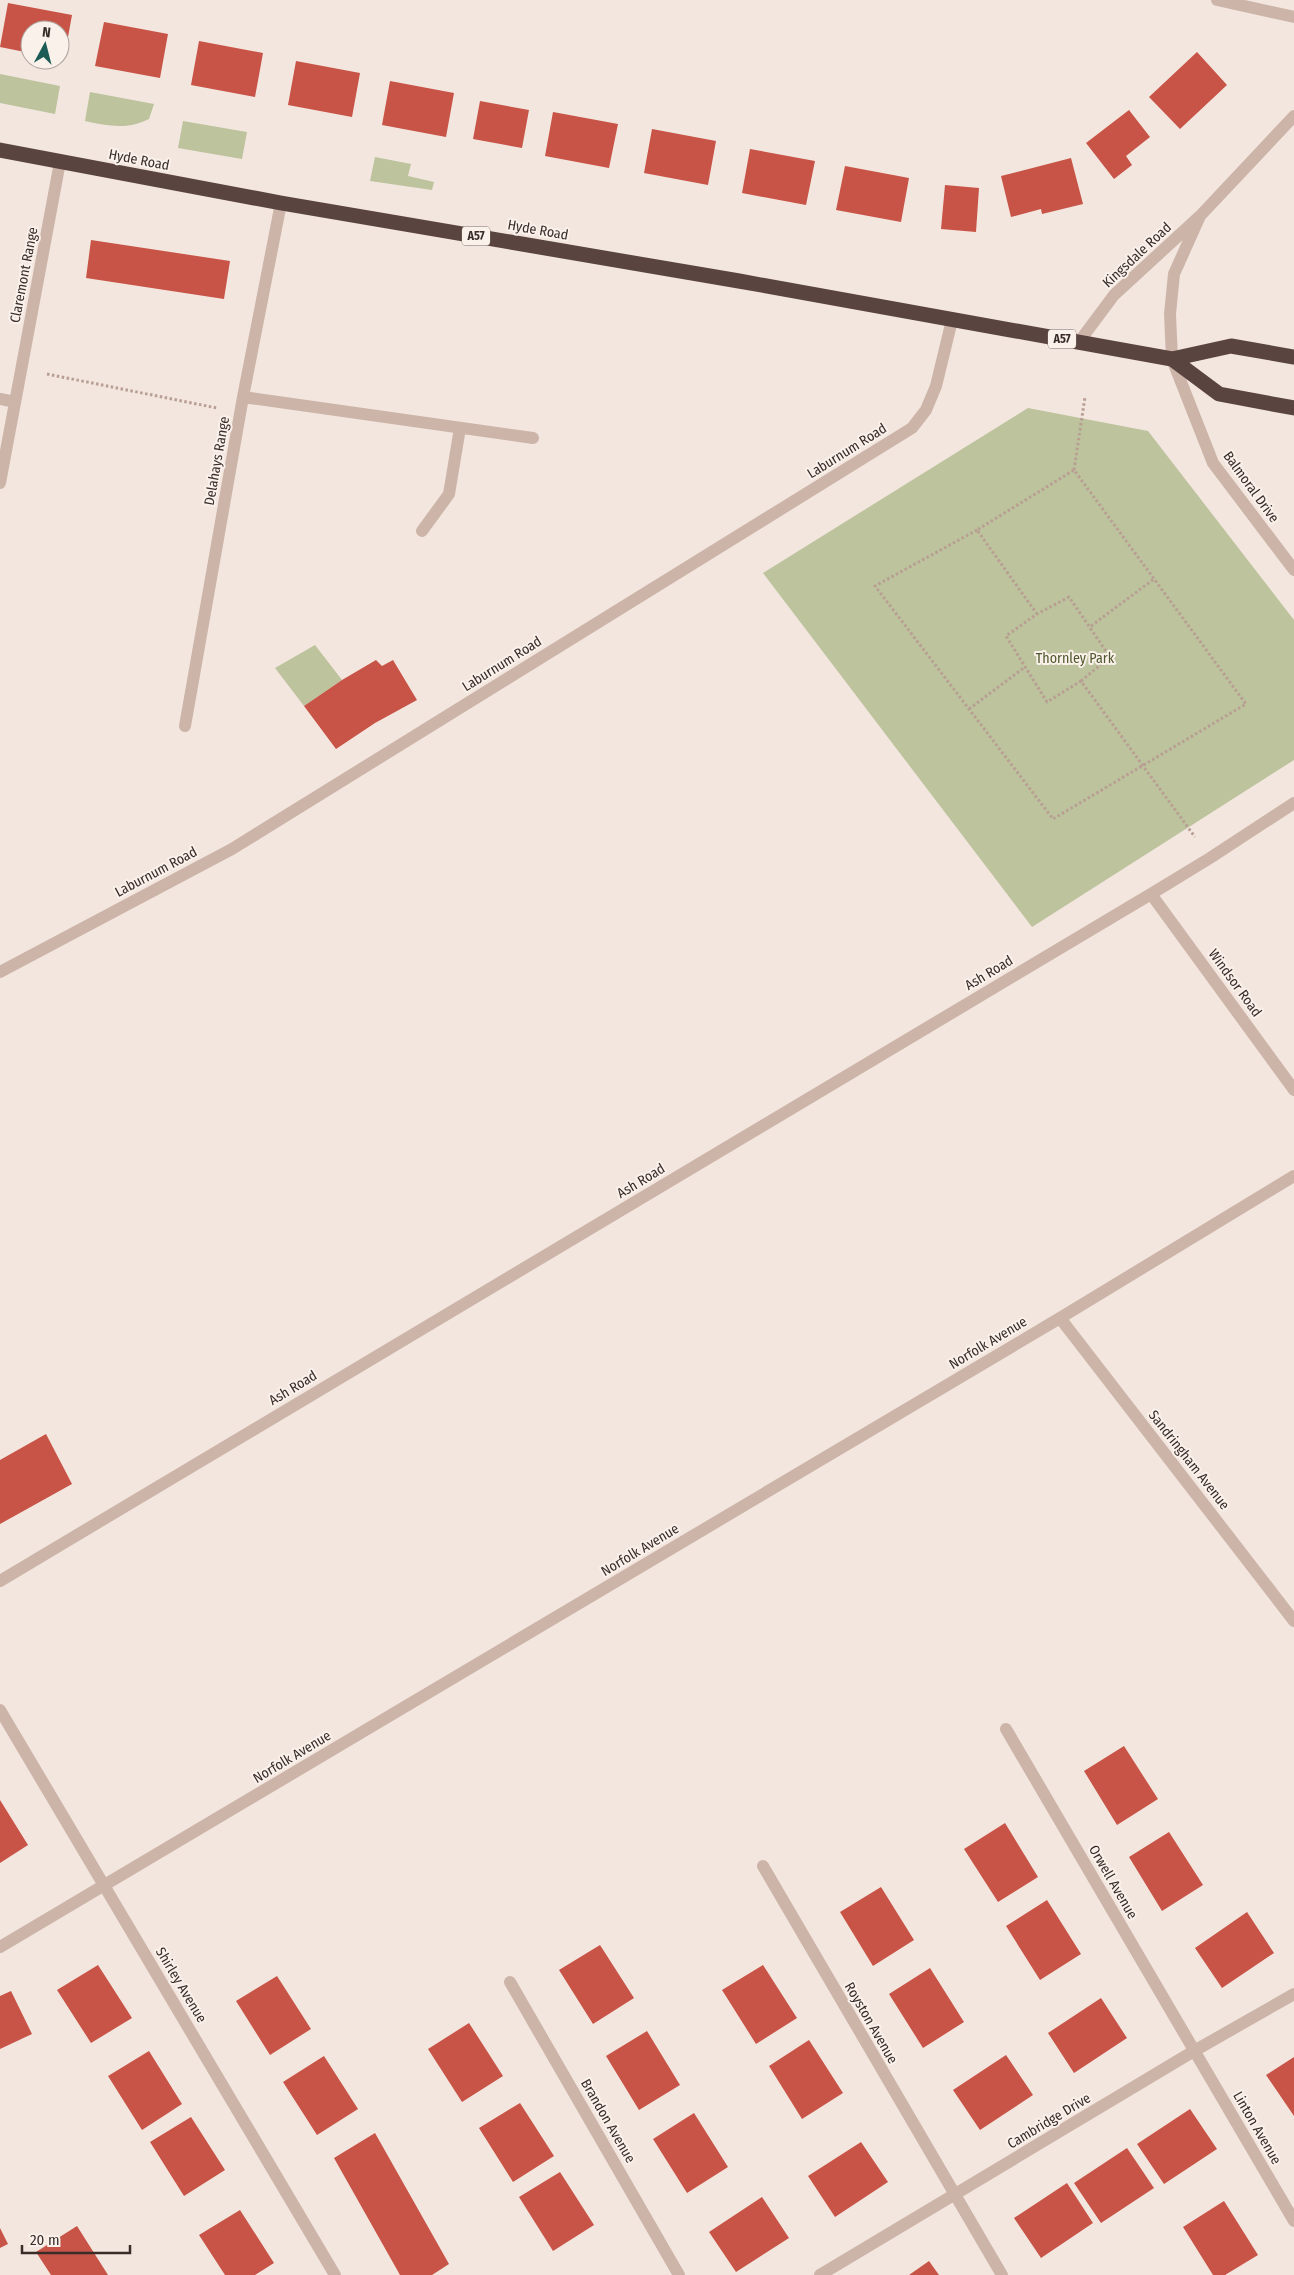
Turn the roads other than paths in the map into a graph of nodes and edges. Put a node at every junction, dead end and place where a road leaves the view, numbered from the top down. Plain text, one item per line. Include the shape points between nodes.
1 (1217, 0) edge
2 (1294, 17) edge
3 (1294, 116) edge
4 (0, 150) edge
5 (60, 162) junction
6 (281, 203) junction
7 (1200, 216) junction
8 (952, 320) junction
9 (1079, 342) junction
10 (1294, 357) edge
11 (1172, 359) junction
12 (243, 397) junction
13 (0, 399) edge
14 (15, 402) junction
15 (1294, 408) edge
16 (460, 428) junction
17 (533, 438) dead end
18 (0, 483) edge
19 (422, 531) dead end
20 (1294, 570) edge
21 (185, 726) dead end
22 (1294, 803) edge
23 (1152, 894) junction
24 (0, 972) edge
25 (1294, 1090) edge
26 (1294, 1176) edge
27 (1060, 1318) junction
28 (0, 1581) edge
29 (1294, 1621) edge
30 (0, 1710) edge
31 (1006, 1729) dead end
32 (763, 1866) dead end
33 (104, 1886) junction
34 (0, 1946) edge
35 (510, 1982) dead end
36 (1294, 1994) edge
37 (1194, 2051) junction
38 (954, 2195) junction
39 (1294, 2221) edge
40 (335, 2275) edge
41 (679, 2275) edge
42 (820, 2275) edge
43 (1002, 2275) edge

1 - 2 street
3 - 7 street, Kingsdale Road
4 - 5 highway, Hyde Road / A57
5 - 6 highway, Hyde Road / A57
5 - 14 street, Claremont Range
6 - 8 highway, Hyde Road / A57
6 - 12 street, Delahays Range
7 - 9 street, Kingsdale Road via 1114,295
7 - 11 street, Kingsdale Road via 1174,274 1170,314
8 - 9 highway, A57
8 - 24 street, Laburnum Road via 936,386 926,410 912,428 232,849
9 - 11 highway, A57
10 - 11 highway, A57 via 1231,346
11 - 15 highway, A57 via 1219,394
11 - 20 street, Balmoral Drive via 1213,463
12 - 16 street
12 - 21 street, Delahays Range
13 - 14 street
14 - 18 street, Claremont Range
16 - 17 street
16 - 19 street via 448,494
22 - 23 street, Ash Road
23 - 25 street, Windsor Road
23 - 28 street, Ash Road
26 - 27 street, Norfolk Avenue
27 - 29 street, Sandringham Avenue
27 - 33 street, Norfolk Avenue
30 - 33 street, Shirley Avenue
31 - 37 street, Orwell Avenue
32 - 38 street, Royston Avenue
33 - 34 street, Norfolk Avenue
33 - 40 street, Shirley Avenue
35 - 41 street, Brandon Avenue
36 - 37 street, Cambridge Drive
37 - 38 street, Cambridge Drive
37 - 39 street, Linton Avenue
38 - 42 street, Cambridge Drive
38 - 43 street, Royston Avenue

